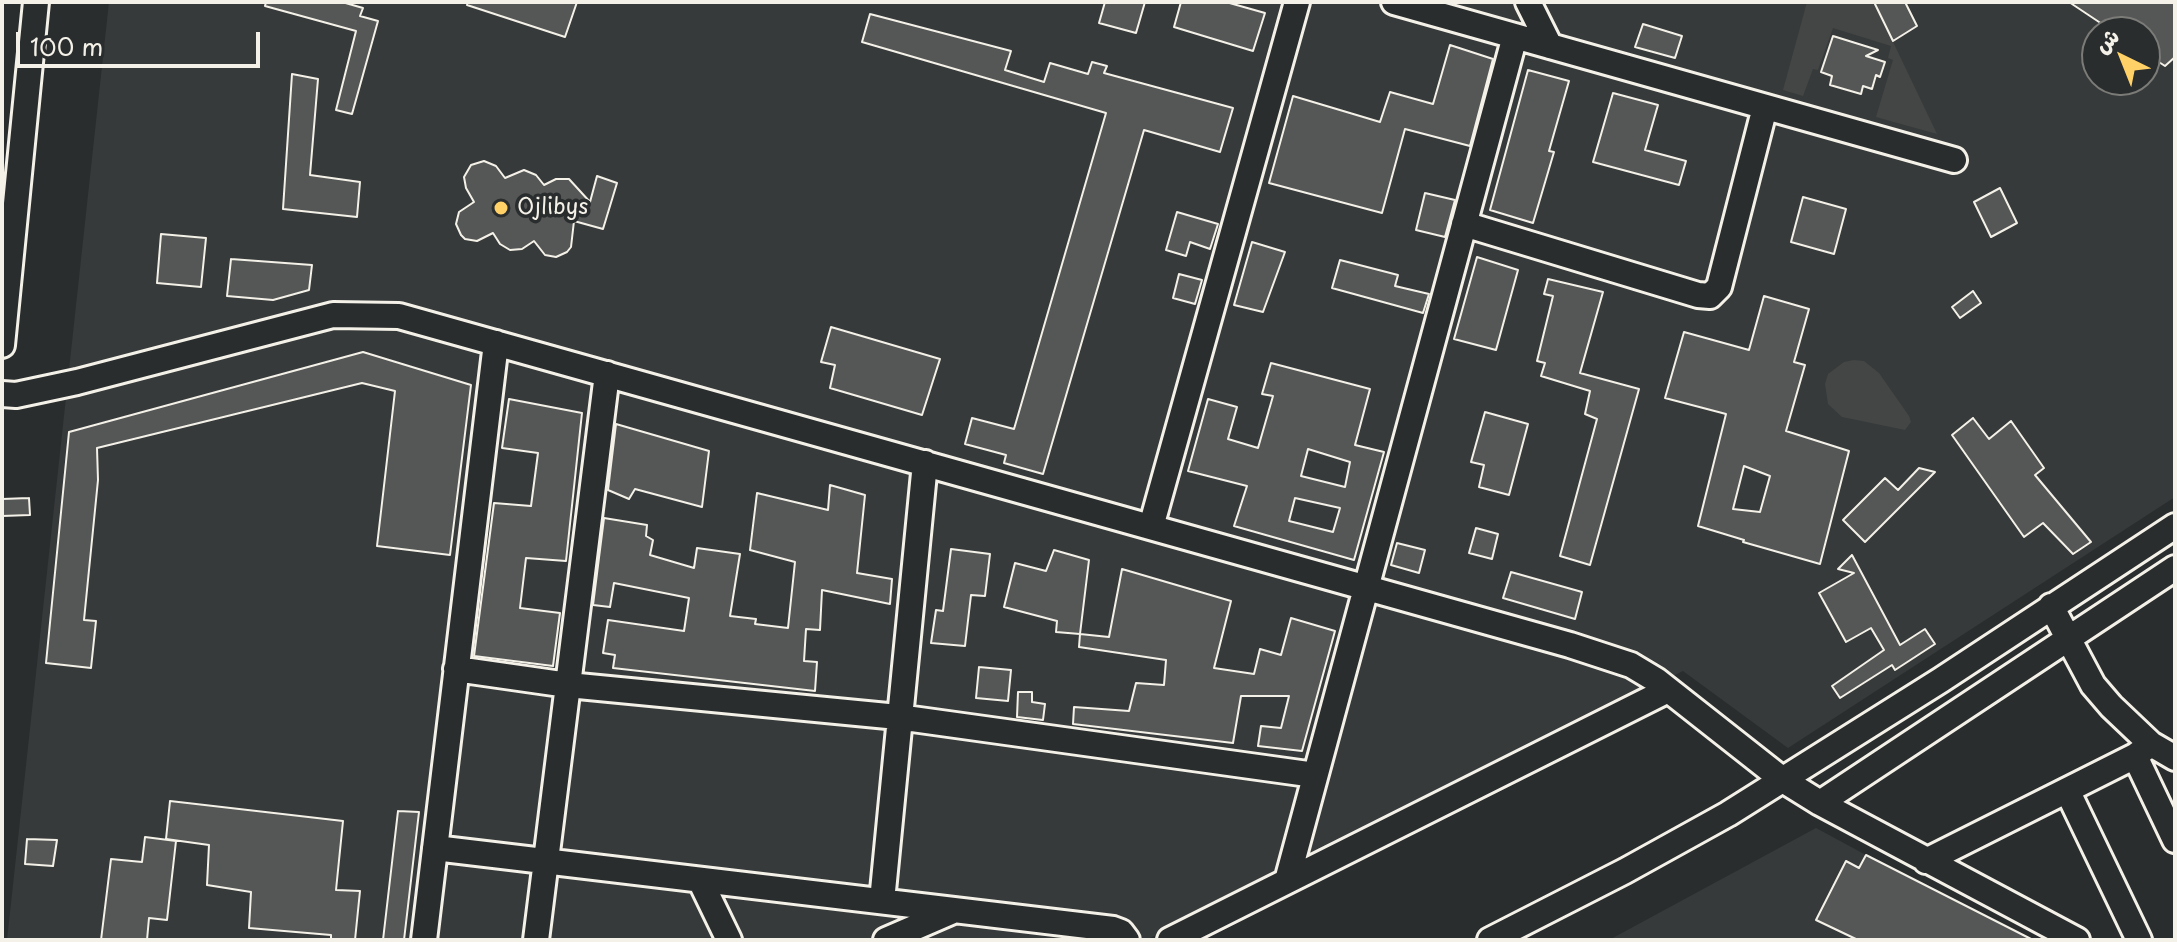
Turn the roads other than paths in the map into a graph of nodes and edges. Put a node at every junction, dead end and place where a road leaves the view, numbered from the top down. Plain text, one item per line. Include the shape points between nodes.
1 (36, 2) edge
2 (1297, 2) edge
3 (1394, 2) edge
4 (1528, 2) edge
5 (1515, 36) junction
6 (1550, 46) junction
7 (1765, 107) junction
8 (11, 155) edge
9 (1954, 160) dead end
10 (1464, 224) junction
11 (496, 343) junction
12 (2, 345) edge
13 (607, 374) junction
14 (2, 394) edge
15 (925, 463) junction
16 (1151, 527) junction
17 (2169, 530) edge
18 (2175, 556) edge
19 (2175, 568) edge
20 (1366, 588) junction
21 (2051, 606) junction
22 (2067, 640) junction
23 (456, 669) junction
24 (568, 685) junction
25 (1668, 690) junction
26 (898, 717) junction
27 (2143, 750) junction
28 (2175, 758) edge
29 (1315, 775) junction
30 (1783, 780) junction
31 (2067, 790) junction
32 (1820, 803) junction
33 (2175, 840) edge
34 (435, 848) junction
35 (546, 861) junction
36 (1926, 861) junction
37 (700, 880) junction
38 (1287, 881) junction
39 (882, 901) junction
40 (955, 910) junction
41 (424, 940) edge
42 (536, 940) edge
43 (729, 940) edge
44 (886, 940) edge
45 (1127, 940) edge
46 (1170, 940) edge
47 (1490, 940) edge
48 (2077, 940) edge
49 (2139, 940) edge

1 - 8 street
2 - 16 street
3 - 5 street
4 - 6 street
5 - 6 street
5 - 10 street
6 - 7 street
7 - 9 street
7 - 10 street via 1719,287 1710,296
8 - 12 street
10 - 20 street
11 - 13 street
11 - 14 street via 399,316 333,315 77,382
11 - 23 street
13 - 15 street
13 - 24 street
15 - 16 street
15 - 26 street
16 - 20 street
17 - 18 street
17 - 21 street
19 - 22 street
20 - 25 street via 1631,665
20 - 29 street
21 - 22 street
21 - 30 street
22 - 27 street via 2093,685
22 - 32 street
23 - 24 street
23 - 34 street
24 - 26 street
24 - 35 street
25 - 30 street
25 - 38 street
26 - 29 street
26 - 39 street
27 - 28 street
27 - 31 street
27 - 33 street
29 - 38 street
30 - 32 street
30 - 47 street via 1674,845
31 - 36 street
31 - 49 street
32 - 36 street
34 - 35 street
34 - 41 street
35 - 37 street
35 - 42 street
36 - 48 street
37 - 39 street
37 - 43 street
38 - 46 street
39 - 40 street
40 - 44 street
40 - 45 street via 1113,929

